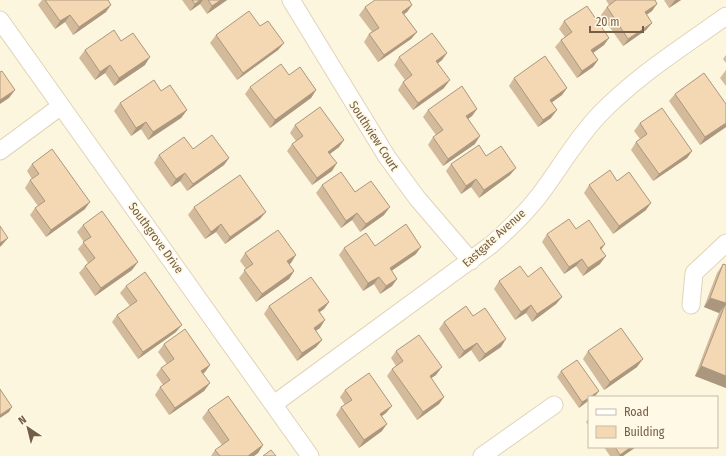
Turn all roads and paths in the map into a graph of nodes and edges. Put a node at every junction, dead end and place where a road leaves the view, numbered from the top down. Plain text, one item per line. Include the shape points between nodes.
1 (291, 0) edge
2 (726, 16) edge
3 (0, 20) edge
4 (61, 106) junction
5 (0, 151) edge
6 (726, 243) edge
7 (471, 261) junction
8 (691, 304) dead end
9 (274, 404) junction
10 (554, 406) dead end
11 (310, 456) edge
12 (482, 456) edge

1 - 7 street, Southview Court via 387,157 417,198
2 - 7 street, Eastgate Avenue via 613,101 572,147 550,181 523,214
3 - 4 street, Southgrove Drive
4 - 5 street
4 - 9 street, Southgrove Drive
6 - 8 street via 694,273
7 - 9 street, Eastgate Avenue
9 - 11 street, Southgrove Drive
10 - 12 street

